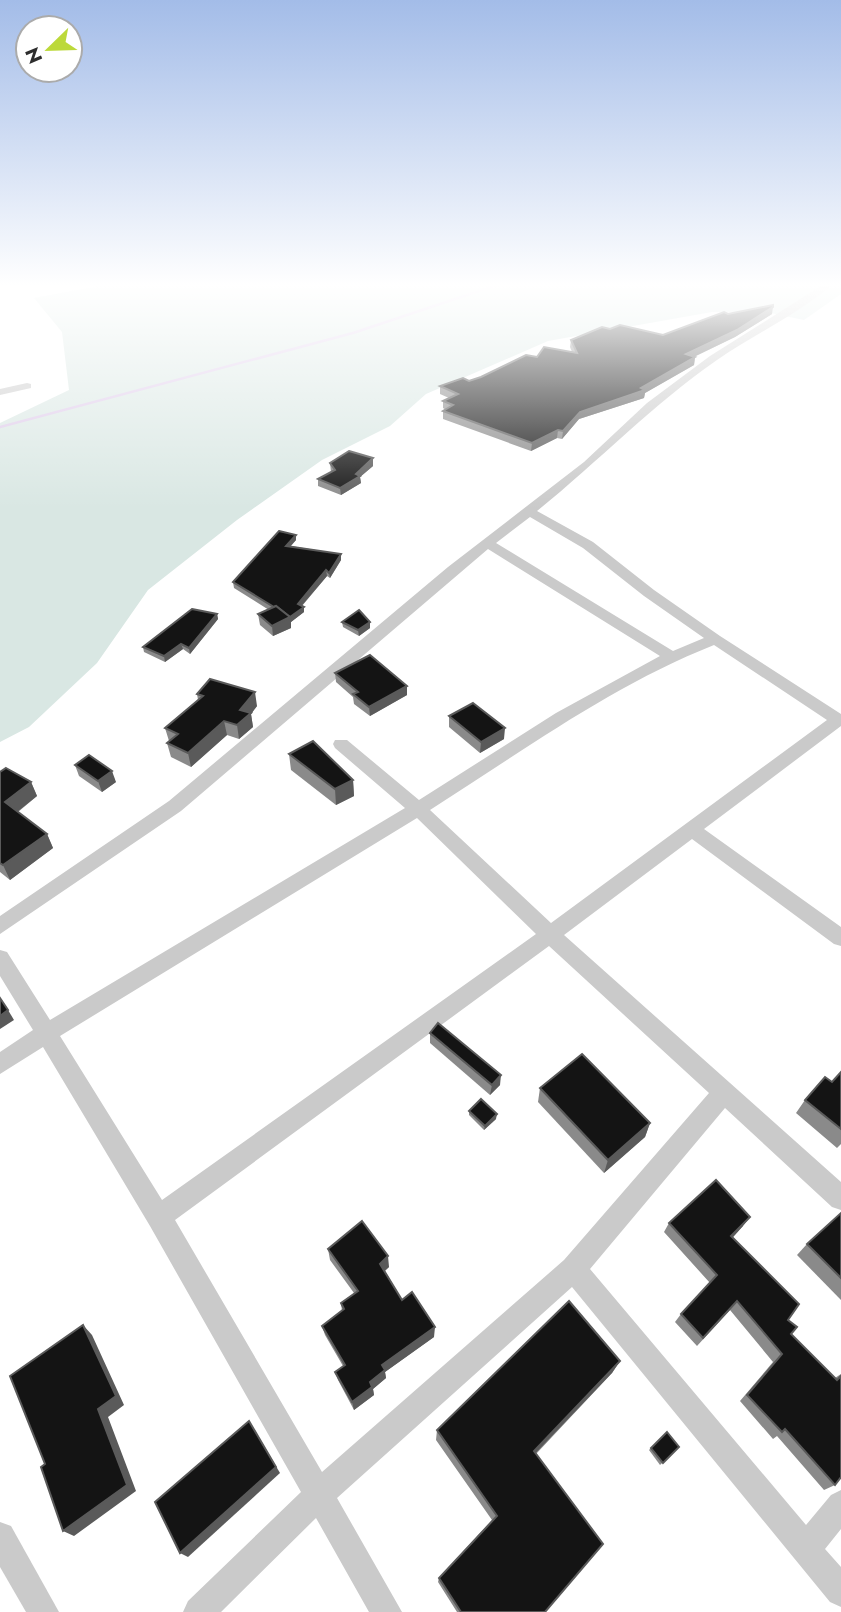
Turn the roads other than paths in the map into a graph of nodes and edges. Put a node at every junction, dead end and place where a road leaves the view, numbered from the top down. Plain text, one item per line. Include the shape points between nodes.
1 (711, 359) edge
2 (27, 386) dead end
3 (0, 391) edge
4 (529, 512) junction
5 (489, 544) junction
6 (715, 639) junction
7 (669, 655) junction
8 (840, 720) edge
9 (341, 744) dead end
10 (418, 809) junction
11 (690, 828) junction
12 (0, 926) edge
13 (550, 935) junction
14 (841, 938) edge
15 (0, 958) edge
16 (47, 1033) junction
17 (0, 1064) edge
18 (725, 1091) junction
19 (841, 1198) edge
20 (159, 1217) junction
21 (573, 1269) junction
22 (317, 1496) junction
23 (841, 1505) edge
24 (0, 1537) edge
25 (806, 1549) junction
26 (841, 1591) edge
27 (43, 1612) edge
28 (199, 1612) edge
29 (386, 1612) edge

1 - 4 street
2 - 3 street
4 - 5 street
4 - 6 street via 588,545
5 - 7 street
5 - 12 street via 342,662 175,806
6 - 7 street
6 - 8 street
7 - 10 street via 531,733
8 - 11 street
9 - 10 street
10 - 13 street
10 - 16 street
11 - 13 street
11 - 14 street
13 - 18 street
13 - 20 street
15 - 16 street
16 - 17 street
16 - 20 street
18 - 19 street
18 - 21 street
20 - 22 street
21 - 22 street
21 - 25 street
22 - 28 street
22 - 29 street
23 - 25 street
24 - 27 street
25 - 26 street

